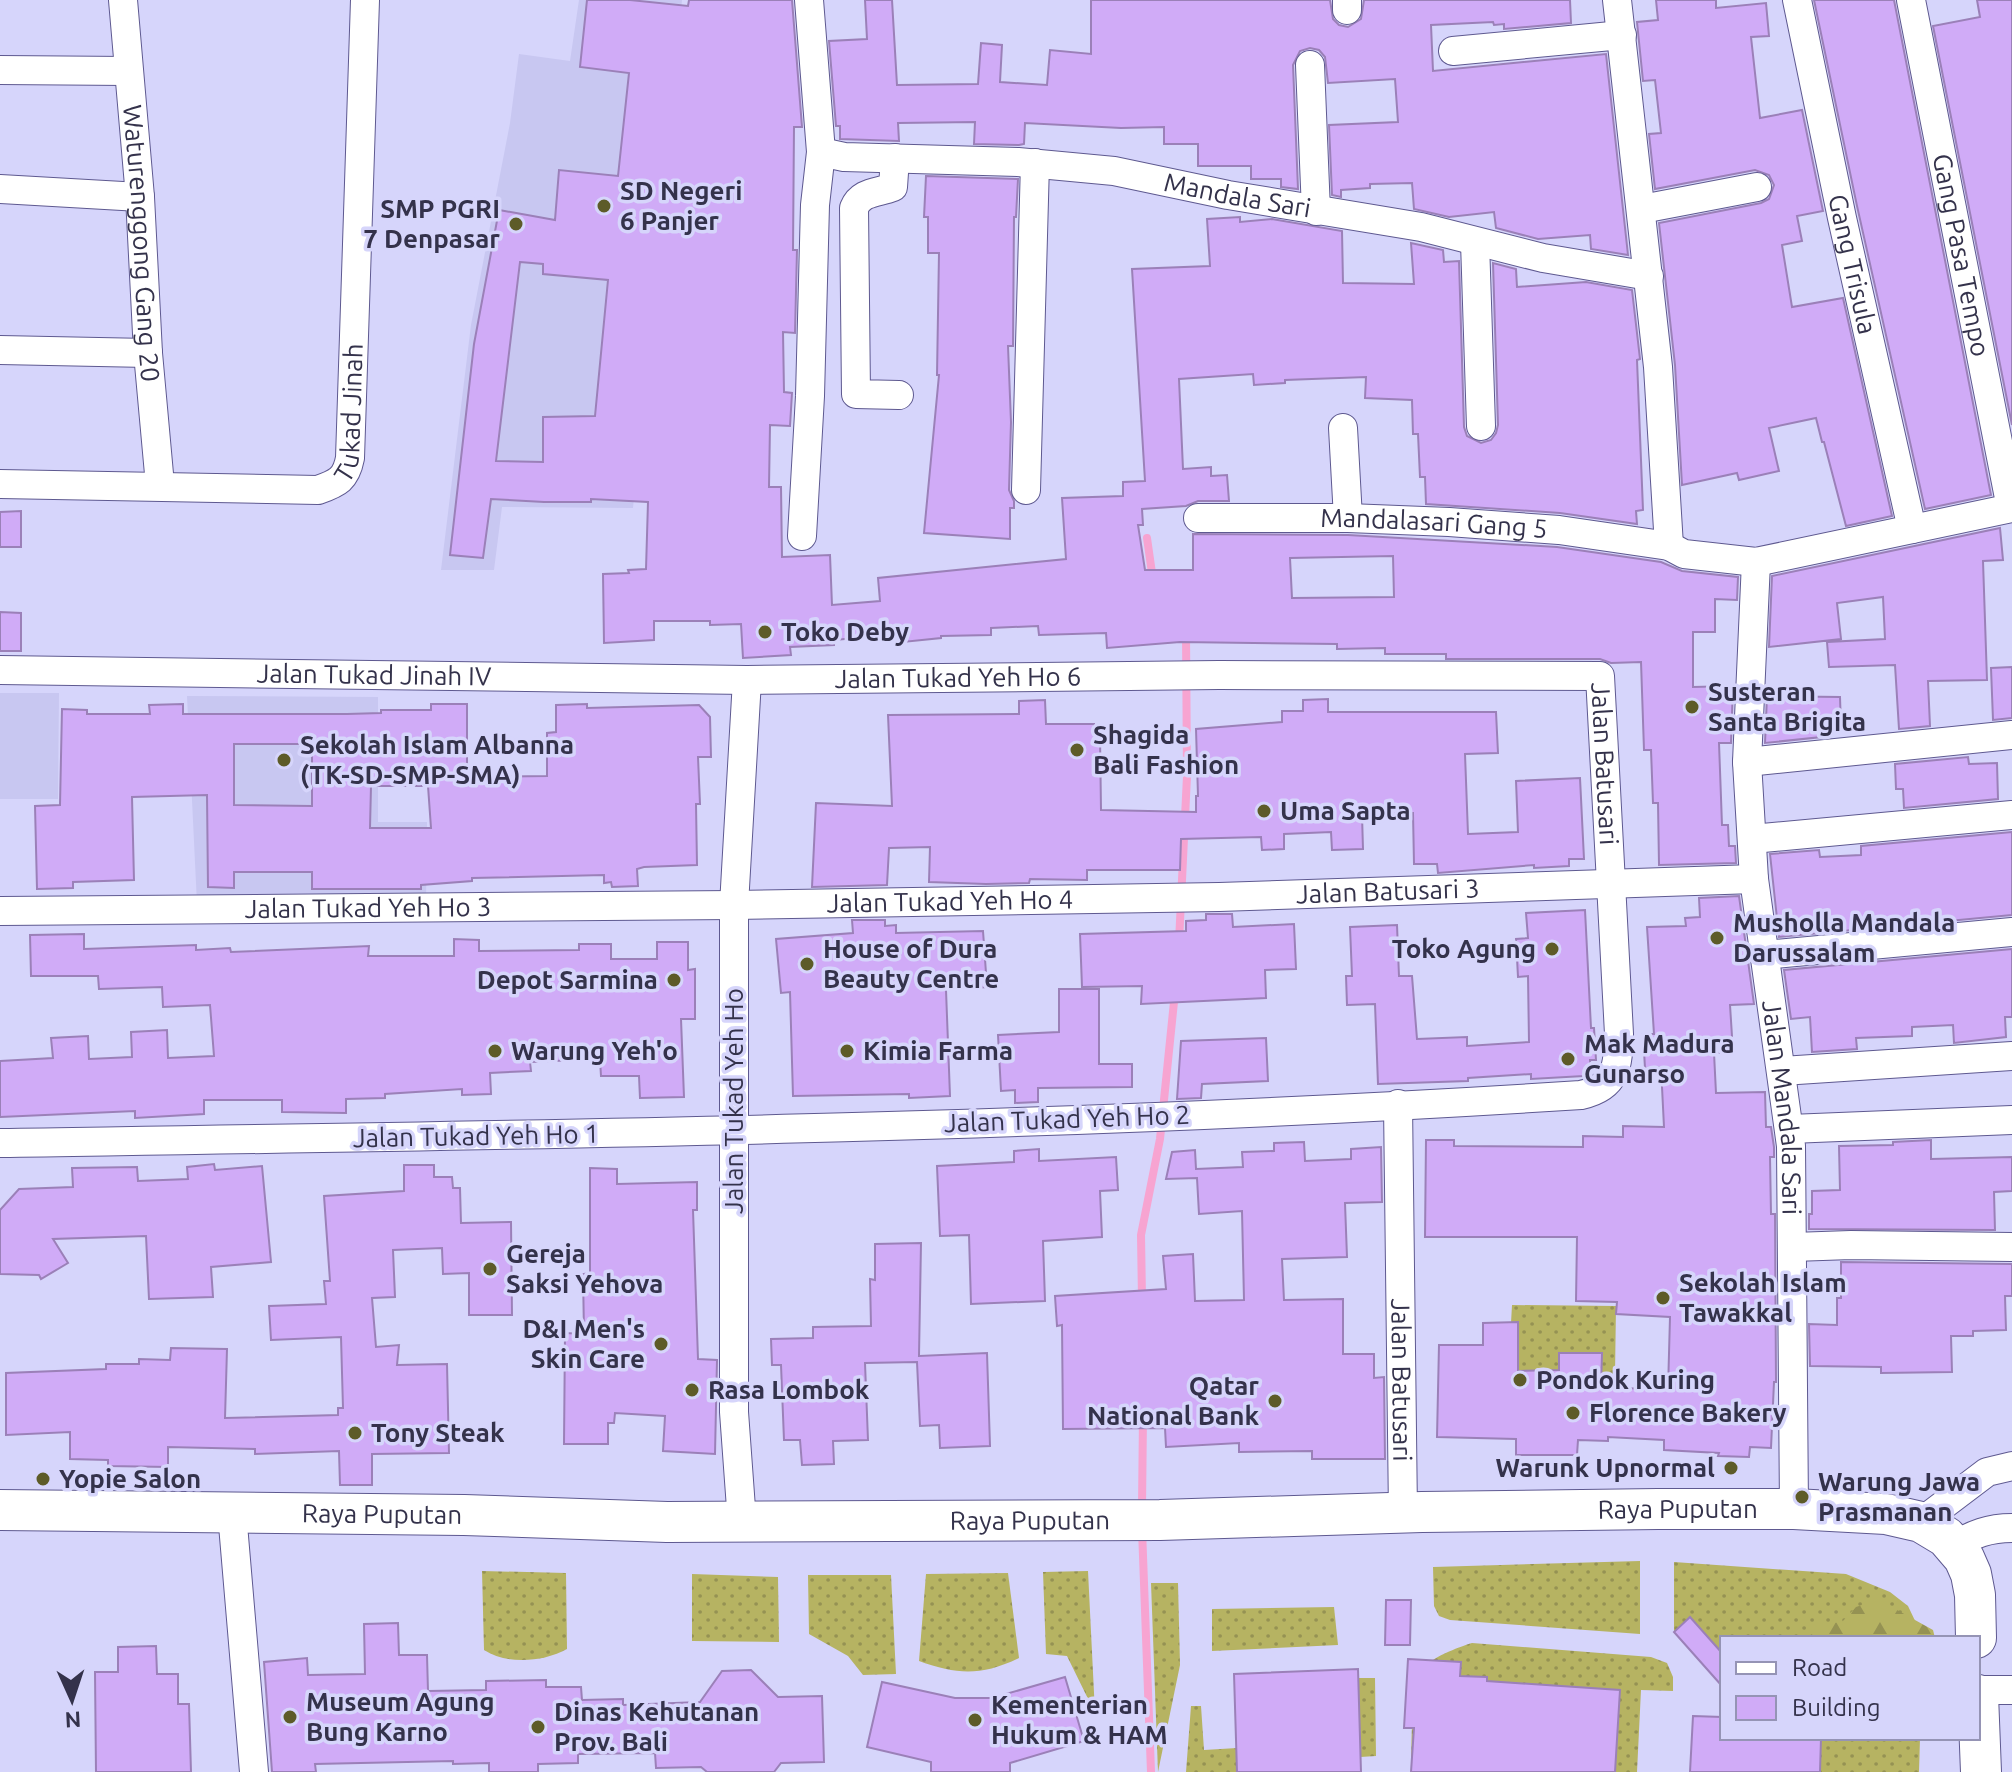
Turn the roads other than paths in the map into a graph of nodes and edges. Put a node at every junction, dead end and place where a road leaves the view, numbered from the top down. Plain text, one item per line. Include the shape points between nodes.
1 (123, 0) edge
2 (365, 0) edge
3 (809, 0) edge
4 (1617, 0) edge
5 (1797, 0) edge
6 (1911, 0) edge
7 (1622, 35) junction
8 (1453, 51) dead end
9 (1310, 65) dead end
10 (0, 70) edge
11 (128, 71) junction
12 (821, 152) junction
13 (895, 158) junction
14 (1035, 163) junction
15 (1757, 187) dead end
16 (0, 189) edge
17 (140, 197) junction
18 (1642, 209) junction
19 (1316, 211) junction
20 (1475, 242) junction
21 (1649, 276) junction
22 (0, 350) edge
23 (148, 353) junction
24 (899, 395) dead end
25 (1481, 426) dead end
26 (1343, 428) dead end
27 (0, 484) edge
28 (160, 485) junction
29 (1026, 490) dead end
30 (2011, 508) edge
31 (1198, 518) dead end
32 (1348, 518) junction
33 (1912, 529) junction
34 (802, 536) dead end
35 (1669, 546) junction
36 (1756, 562) junction
37 (0, 670) edge
38 (1170, 676) joint
39 (747, 680) junction
40 (2012, 735) edge
41 (1747, 762) junction
42 (2012, 815) edge
43 (1752, 839) junction
44 (1754, 879) junction
45 (1610, 884) junction
46 (1165, 897) joint
47 (734, 905) junction
48 (0, 911) edge
49 (2012, 932) edge
50 (1764, 955) junction
51 (2012, 1056) edge
52 (1782, 1071) junction
53 (1604, 1087) joint
54 (1398, 1104) junction
55 (2012, 1120) edge
56 (1790, 1129) junction
57 (736, 1130) junction
58 (0, 1143) edge
59 (1793, 1247) junction
60 (2012, 1247) edge
61 (2012, 1466) edge
62 (1794, 1509) junction
63 (0, 1510) edge
64 (232, 1513) junction
65 (1403, 1514) junction
66 (742, 1522) junction
67 (1921, 1522) junction
68 (2012, 1528) edge
69 (1954, 1546) junction
70 (1976, 1636) edge
71 (2012, 1690) edge
72 (1980, 1692) edge
73 (1980, 1740) edge
74 (254, 1772) edge
75 (1981, 1772) edge

1 - 11 street, Waturenggong Gang 20
2 - 28 street, Tukad Jinah via 347,474 318,490
3 - 12 street
4 - 7 street
5 - 33 street, Gang Trisula
6 - 30 street, Gang Pasa Tempo
7 - 8 street
7 - 18 street
9 - 19 street
10 - 11 street
11 - 17 street, Waturenggong Gang 20
12 - 13 street, Mandala Sari
12 - 34 street
13 - 14 street, Mandala Sari
13 - 24 street via 893,187 866,194 854,208 856,394
14 - 19 street, Mandala Sari via 1114,171
14 - 29 street
15 - 18 street
16 - 17 street
17 - 23 street, Waturenggong Gang 20
18 - 21 street
19 - 20 street, Mandala Sari via 1421,227
20 - 21 street, Mandala Sari
20 - 25 street
21 - 35 street
22 - 23 street
23 - 28 street, Waturenggong Gang 20
26 - 32 street
27 - 28 street, Tukad Jinah
30 - 33 street
31 - 32 street, Mandalasari Gang 5
32 - 35 street, Mandalasari Gang 5 via 1559,530
33 - 36 street
35 - 36 street via 1684,554
36 - 41 street, Jalan Mandala Sari
37 - 39 street, Jalan Tukad Jinah IV
38 - 39 street, Jalan Tukad Yeh Ho 6
38 - 45 street, Jalan Batusari via 1600,676
39 - 47 street, Jalan Tukad Yeh Ho
40 - 41 street
41 - 43 street, Jalan Mandala Sari
42 - 43 street
43 - 44 street, Jalan Mandala Sari
44 - 45 street, Jalan Batusari 3
44 - 50 street, Jalan Mandala Sari
45 - 46 street, Jalan Batusari 3
45 - 53 street, Jalan Batusari via 1618,1046 1613,1075
46 - 47 street, Jalan Tukad Yeh Ho 4
47 - 48 street, Jalan Tukad Yeh Ho 3
47 - 57 street, Jalan Tukad Yeh Ho
49 - 50 street
50 - 52 street, Jalan Mandala Sari
51 - 52 street
52 - 56 street, Jalan Mandala Sari
53 - 54 street, Jalan Tukad Yeh Ho 2 via 1581,1095
54 - 57 street, Jalan Tukad Yeh Ho 2
54 - 65 street, Jalan Batusari
55 - 56 street
56 - 59 street, Jalan Mandala Sari
57 - 58 street, Jalan Tukad Yeh Ho 1
57 - 66 street, Jalan Tukad Yeh Ho via 734,1412
59 - 60 street
59 - 62 street, Jalan Mandala Sari
61 - 67 street via 1987,1472
62 - 65 main road, Raya Puputan
62 - 67 main road, Raya Puputan via 1886,1514
63 - 64 main road, Raya Puputan
64 - 66 main road, Raya Puputan
64 - 74 street
65 - 66 main road, Raya Puputan
67 - 69 main road, Raya Puputan
68 - 69 street via 1975,1533
69 - 70 main road, Raya Puputan via 1971,1574
71 - 72 street
73 - 75 main road

